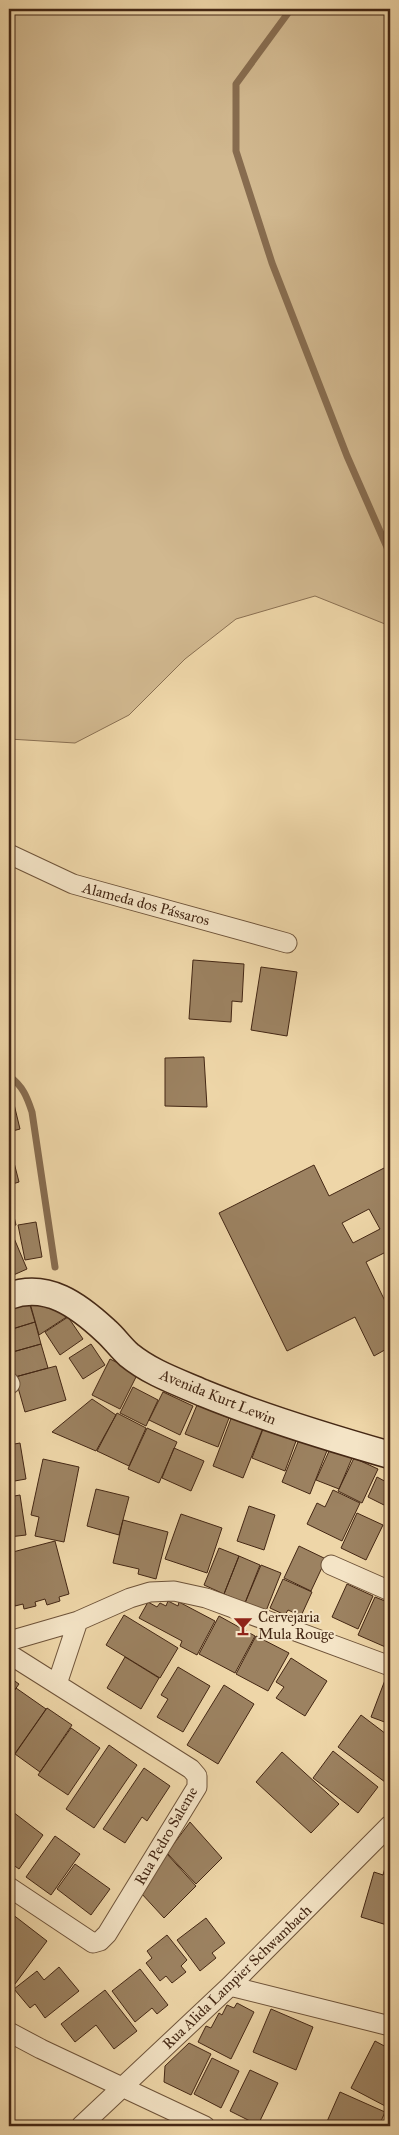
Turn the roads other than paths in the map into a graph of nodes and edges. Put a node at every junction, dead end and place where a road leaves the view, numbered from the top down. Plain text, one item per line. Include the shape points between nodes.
1 (9, 854) edge
2 (287, 943) dead end
3 (9, 1296) edge
4 (390, 1455) edge
5 (332, 1566) dead end
6 (390, 1591) edge
7 (78, 1621) junction
8 (9, 1642) edge
9 (9, 1654) edge
10 (390, 1666) edge
11 (58, 1684) junction
12 (390, 1826) edge
13 (9, 1887) edge
14 (230, 1986) junction
15 (390, 2026) edge
16 (9, 2032) edge
17 (122, 2088) junction
18 (81, 2126) edge
19 (205, 2126) edge

1 - 2 street, Alameda dos Pássaros via 73,884
3 - 4 main road, Avenida Kurt Lewin via 21,1291 51,1293 79,1308 129,1355 161,1375 317,1435
5 - 6 street
7 - 8 street
7 - 10 street via 130,1598 174,1590 206,1598
7 - 11 street
9 - 11 street, Rua Pedro Saleme
11 - 13 street, Rua Pedro Saleme via 191,1769 197,1776 197,1786 100,1941 93,1943
12 - 14 street, Rua Alida Lampier Schwambach
14 - 15 street
14 - 17 street, Rua Alida Lampier Schwambach
16 - 17 street
17 - 18 street, Rua Alida Lampier Schwambach
17 - 19 street

